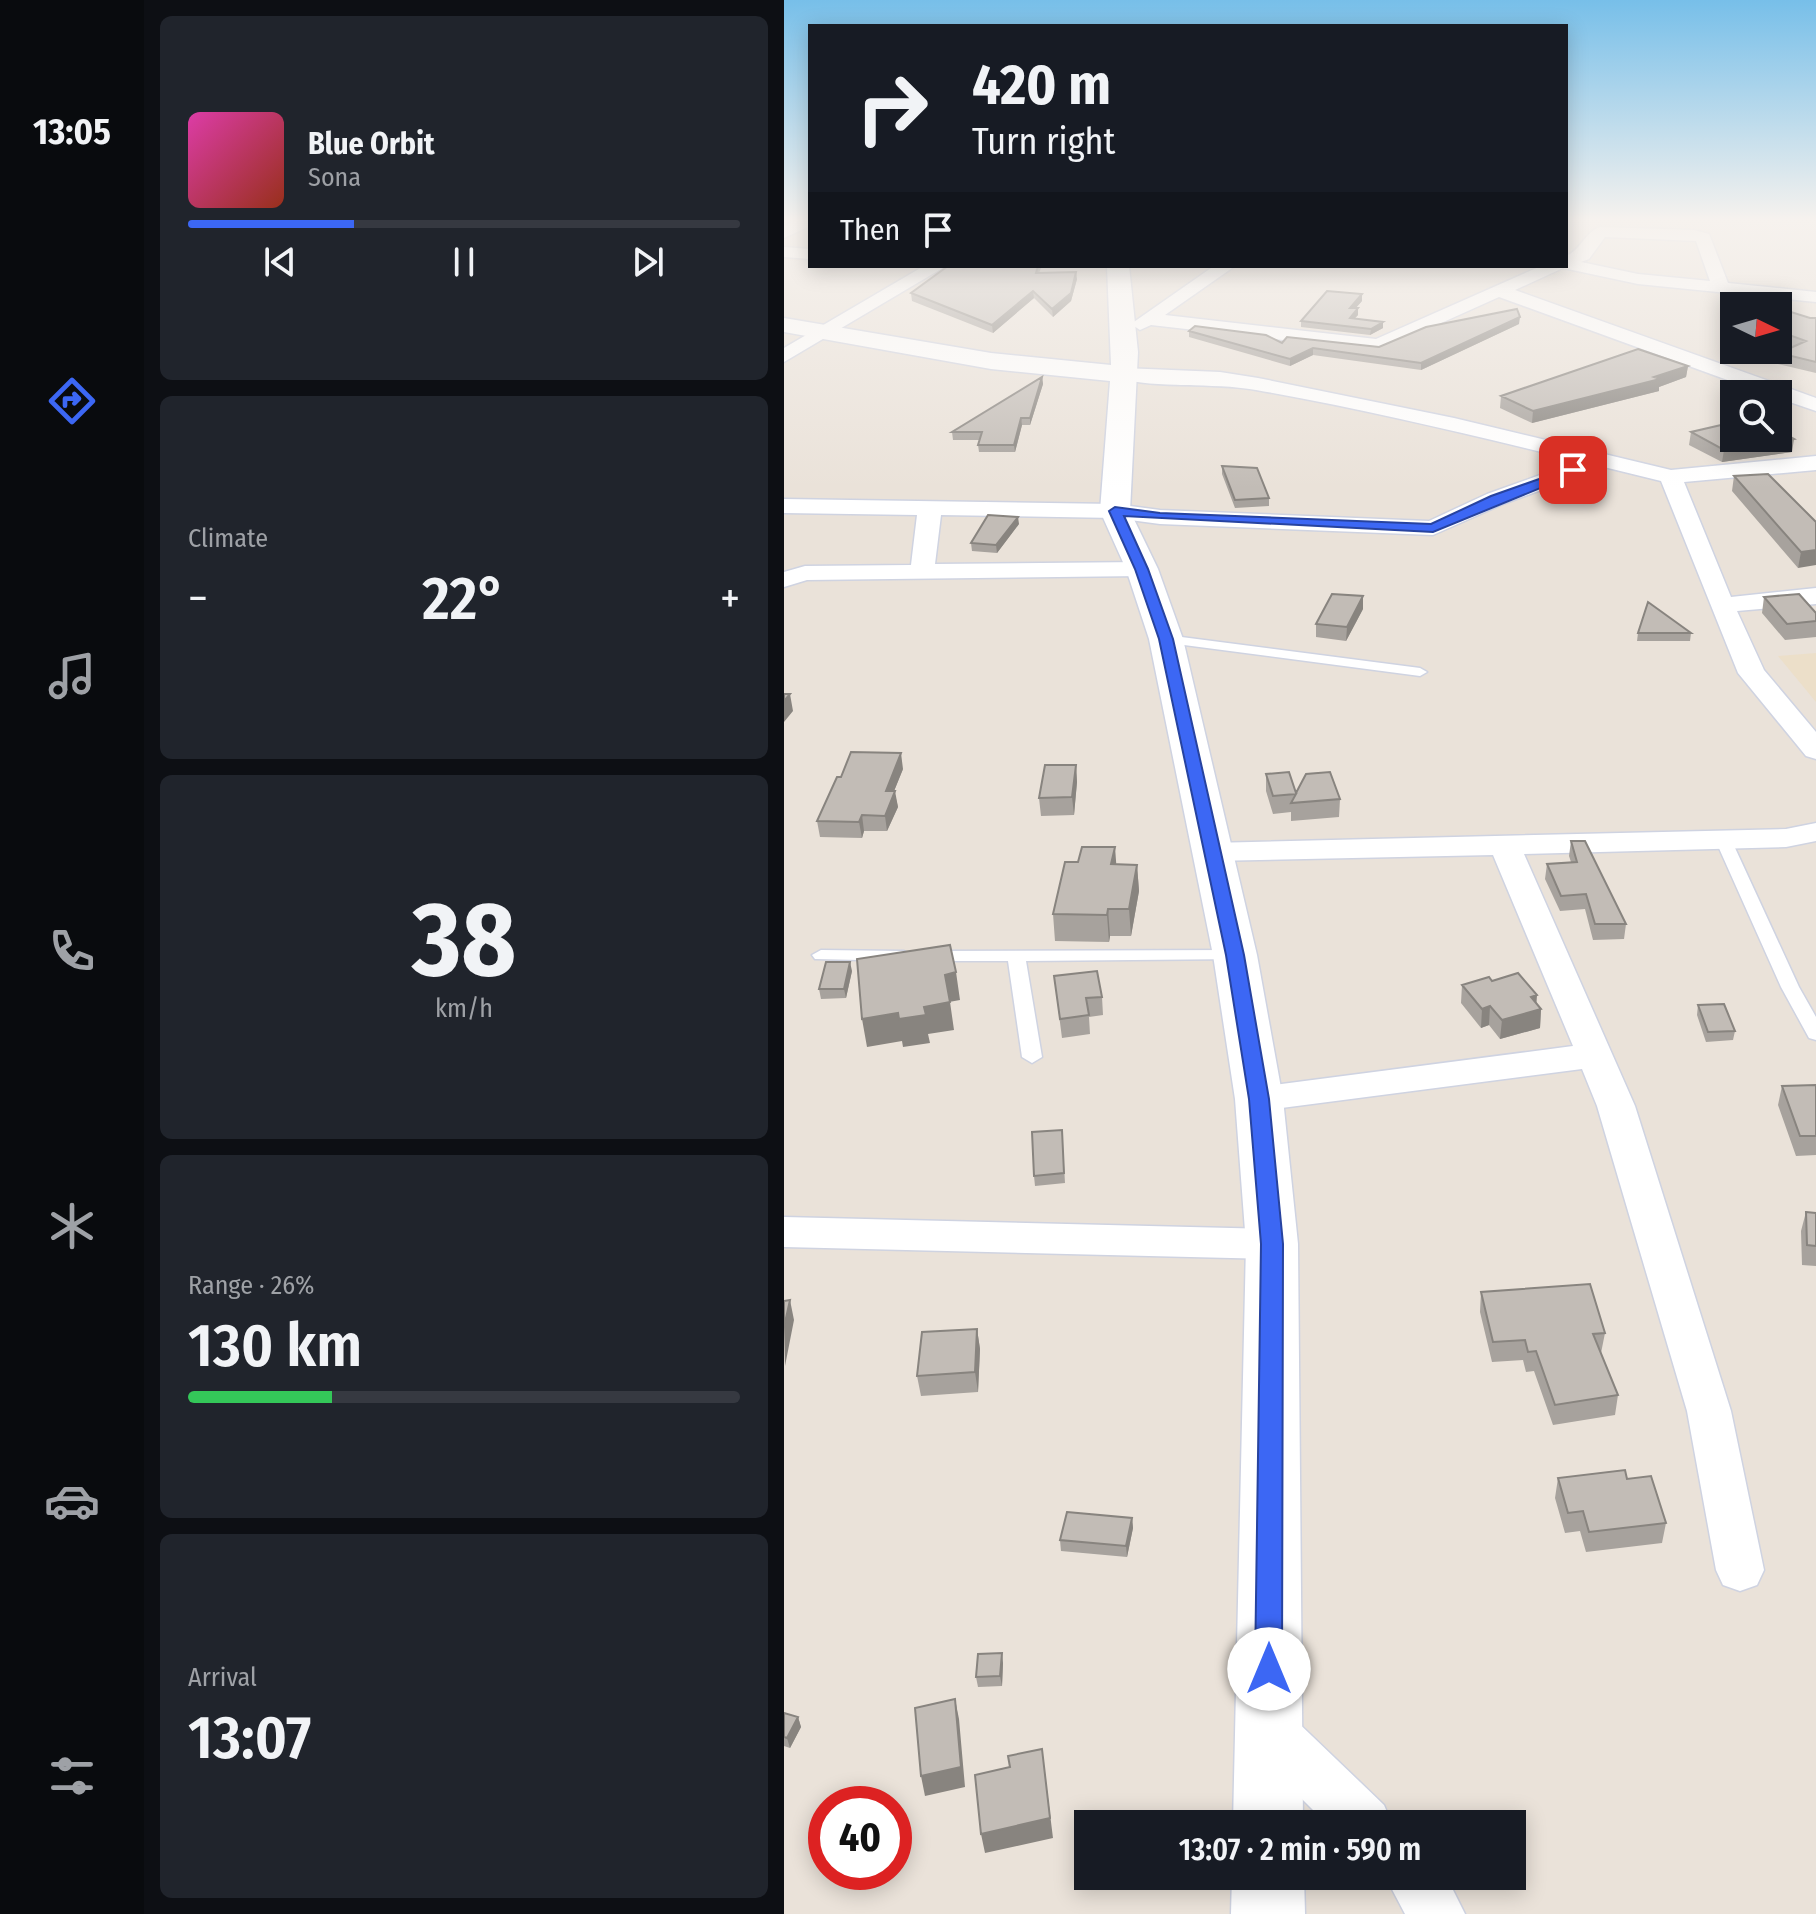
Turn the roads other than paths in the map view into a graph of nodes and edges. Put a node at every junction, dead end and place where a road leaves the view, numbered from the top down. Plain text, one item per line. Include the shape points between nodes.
1 (861, 309) edge
2 (1130, 309) edge
3 (1162, 309) edge
4 (1456, 309) edge
5 (1551, 309) edge
6 (784, 325) edge
7 (1135, 328) junction
8 (820, 333) junction
9 (784, 356) edge
10 (1123, 374) junction
11 (1816, 405) edge
12 (1597, 462) junction
13 (1816, 464) edge
14 (1671, 477) junction
15 (784, 506) edge
16 (930, 508) junction
17 (1115, 511) junction
18 (1142, 569) junction
19 (922, 572) junction
20 (784, 580) edge
21 (1816, 596) edge
22 (1724, 605) junction
23 (1166, 639) junction
24 (1420, 672) dead end
25 (1816, 750) edge
26 (1816, 832) edge
27 (1722, 837) junction
28 (1504, 843) junction
29 (1210, 852) junction
30 (821, 955) dead end
31 (1235, 955) junction
32 (1016, 957) junction
33 (1816, 1034) edge
34 (1597, 1055) junction
35 (1032, 1057) dead end
36 (1259, 1099) junction
37 (784, 1232) edge
38 (1272, 1244) junction
39 (1740, 1570) dead end
40 (1268, 1730) junction
41 (1268, 1810) edge
42 (1351, 1810) edge
43 (1268, 1890) edge
44 (1425, 1890) edge
45 (1268, 1914) edge
46 (1437, 1914) edge

1 - 8 street
2 - 7 street
3 - 7 street
4 - 7 street via 1379,345
5 - 11 street
6 - 8 street
7 - 10 street
8 - 9 street
8 - 10 street via 991,361
10 - 12 street via 1258,384 1454,424
10 - 17 street
12 - 14 street
12 - 17 street via 1433,528
13 - 14 street
14 - 22 street
15 - 16 street
16 - 17 street
16 - 19 street
17 - 18 street
18 - 19 street
18 - 23 street
19 - 20 street via 805,573
21 - 22 street
22 - 25 street via 1752,673
23 - 24 lane
23 - 29 street
26 - 27 street via 1786,838
27 - 28 street
27 - 33 lane
28 - 29 street
28 - 34 street via 1561,984
29 - 31 street
30 - 32 lane
31 - 32 lane
31 - 36 street
32 - 35 lane
34 - 36 street
34 - 39 street via 1709,1411
36 - 38 street
37 - 38 street
38 - 40 street
40 - 41 street
40 - 42 street
43 - 45 street
44 - 46 street

